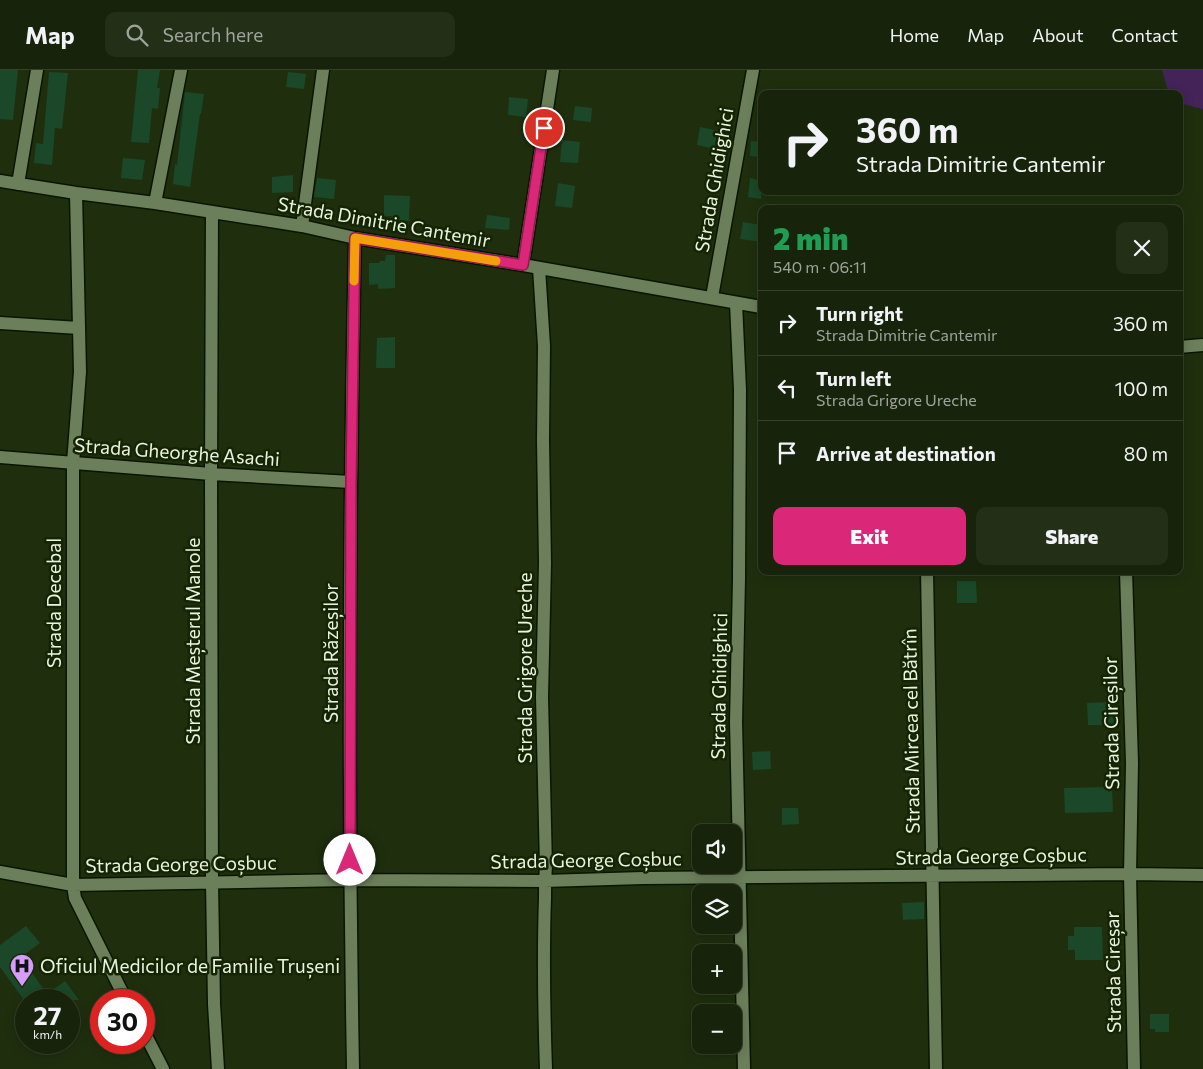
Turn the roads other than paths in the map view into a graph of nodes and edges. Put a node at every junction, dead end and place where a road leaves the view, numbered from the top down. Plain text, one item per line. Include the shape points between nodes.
1 (37, 70) edge
2 (181, 70) edge
3 (323, 70) edge
4 (553, 70) edge
5 (753, 70) edge
6 (0, 181) edge
7 (18, 184) junction
8 (76, 193) junction
9 (155, 203) junction
10 (212, 213) junction
11 (302, 226) junction
12 (355, 238) junction
13 (523, 265) junction
14 (539, 268) junction
15 (712, 297) junction
16 (736, 303) junction
17 (758, 307) edge
18 (0, 323) edge
19 (79, 328) junction
20 (1203, 345) edge
21 (1183, 347) edge
22 (0, 457) edge
23 (73, 463) junction
24 (211, 474) junction
25 (351, 482) junction
26 (927, 575) edge
27 (1126, 575) edge
28 (0, 872) edge
29 (1130, 874) junction
30 (1203, 875) edge
31 (933, 876) junction
32 (740, 878) junction
33 (350, 880) junction
34 (544, 881) junction
35 (212, 882) junction
36 (72, 885) junction
37 (120, 989) edge
38 (155, 1052) edge
39 (164, 1069) edge
40 (218, 1069) edge
41 (352, 1069) edge
42 (546, 1069) edge
43 (744, 1069) edge
44 (936, 1069) edge
45 (1134, 1069) edge

1 - 7 street
2 - 9 street
3 - 11 street
4 - 13 street
5 - 15 street, Strada Ghidighici
6 - 7 street, Strada Dimitrie Cantemir
7 - 8 street, Strada Dimitrie Cantemir
8 - 9 street, Strada Dimitrie Cantemir
8 - 19 street, Strada Decebal
9 - 10 street, Strada Dimitrie Cantemir
10 - 11 street, Strada Dimitrie Cantemir
10 - 24 street, Strada Meșterul Manole
11 - 12 street, Strada Dimitrie Cantemir
12 - 13 street, Strada Dimitrie Cantemir
12 - 25 street, Strada Răzeșilor
13 - 14 street, Strada Dimitrie Cantemir
14 - 15 street, Strada Dimitrie Cantemir
14 - 34 street, Strada Grigore Ureche via 544,346
15 - 16 street, Strada Dimitrie Cantemir
16 - 17 street, Strada Dimitrie Cantemir
16 - 32 street, Strada Ghidighici via 740,400 736,722
18 - 19 street
19 - 23 street, Strada Decebal via 80,372
20 - 21 street
22 - 23 street, Strada Gheorghe Asachi
23 - 24 street, Strada Gheorghe Asachi
23 - 36 street, Strada Decebal
24 - 25 street, Strada Gheorghe Asachi
24 - 35 street, Strada Meșterul Manole
25 - 33 street, Strada Răzeșilor
26 - 31 street, Strada Mircea cel Bătrîn
27 - 29 street, Strada Cireșilor via 1132,763
28 - 36 street, Strada George Coșbuc
29 - 30 street, Strada George Coșbuc
29 - 31 street, Strada George Coșbuc
29 - 45 street, Strada Cireșar
31 - 32 street, Strada George Coșbuc
31 - 44 street, Strada Mircea cel Bătrîn
32 - 34 street, Strada George Coșbuc
32 - 43 street, Strada Ghidighici
33 - 34 street, Strada George Coșbuc
33 - 35 street, Strada George Coșbuc
33 - 41 street, Strada Răzeșilor
34 - 42 street, Strada Grigore Ureche
35 - 36 street, Strada George Coșbuc
35 - 40 street, Strada Meșterul Manole
36 - 37 street, Strada Decebal via 75,898
38 - 39 street

